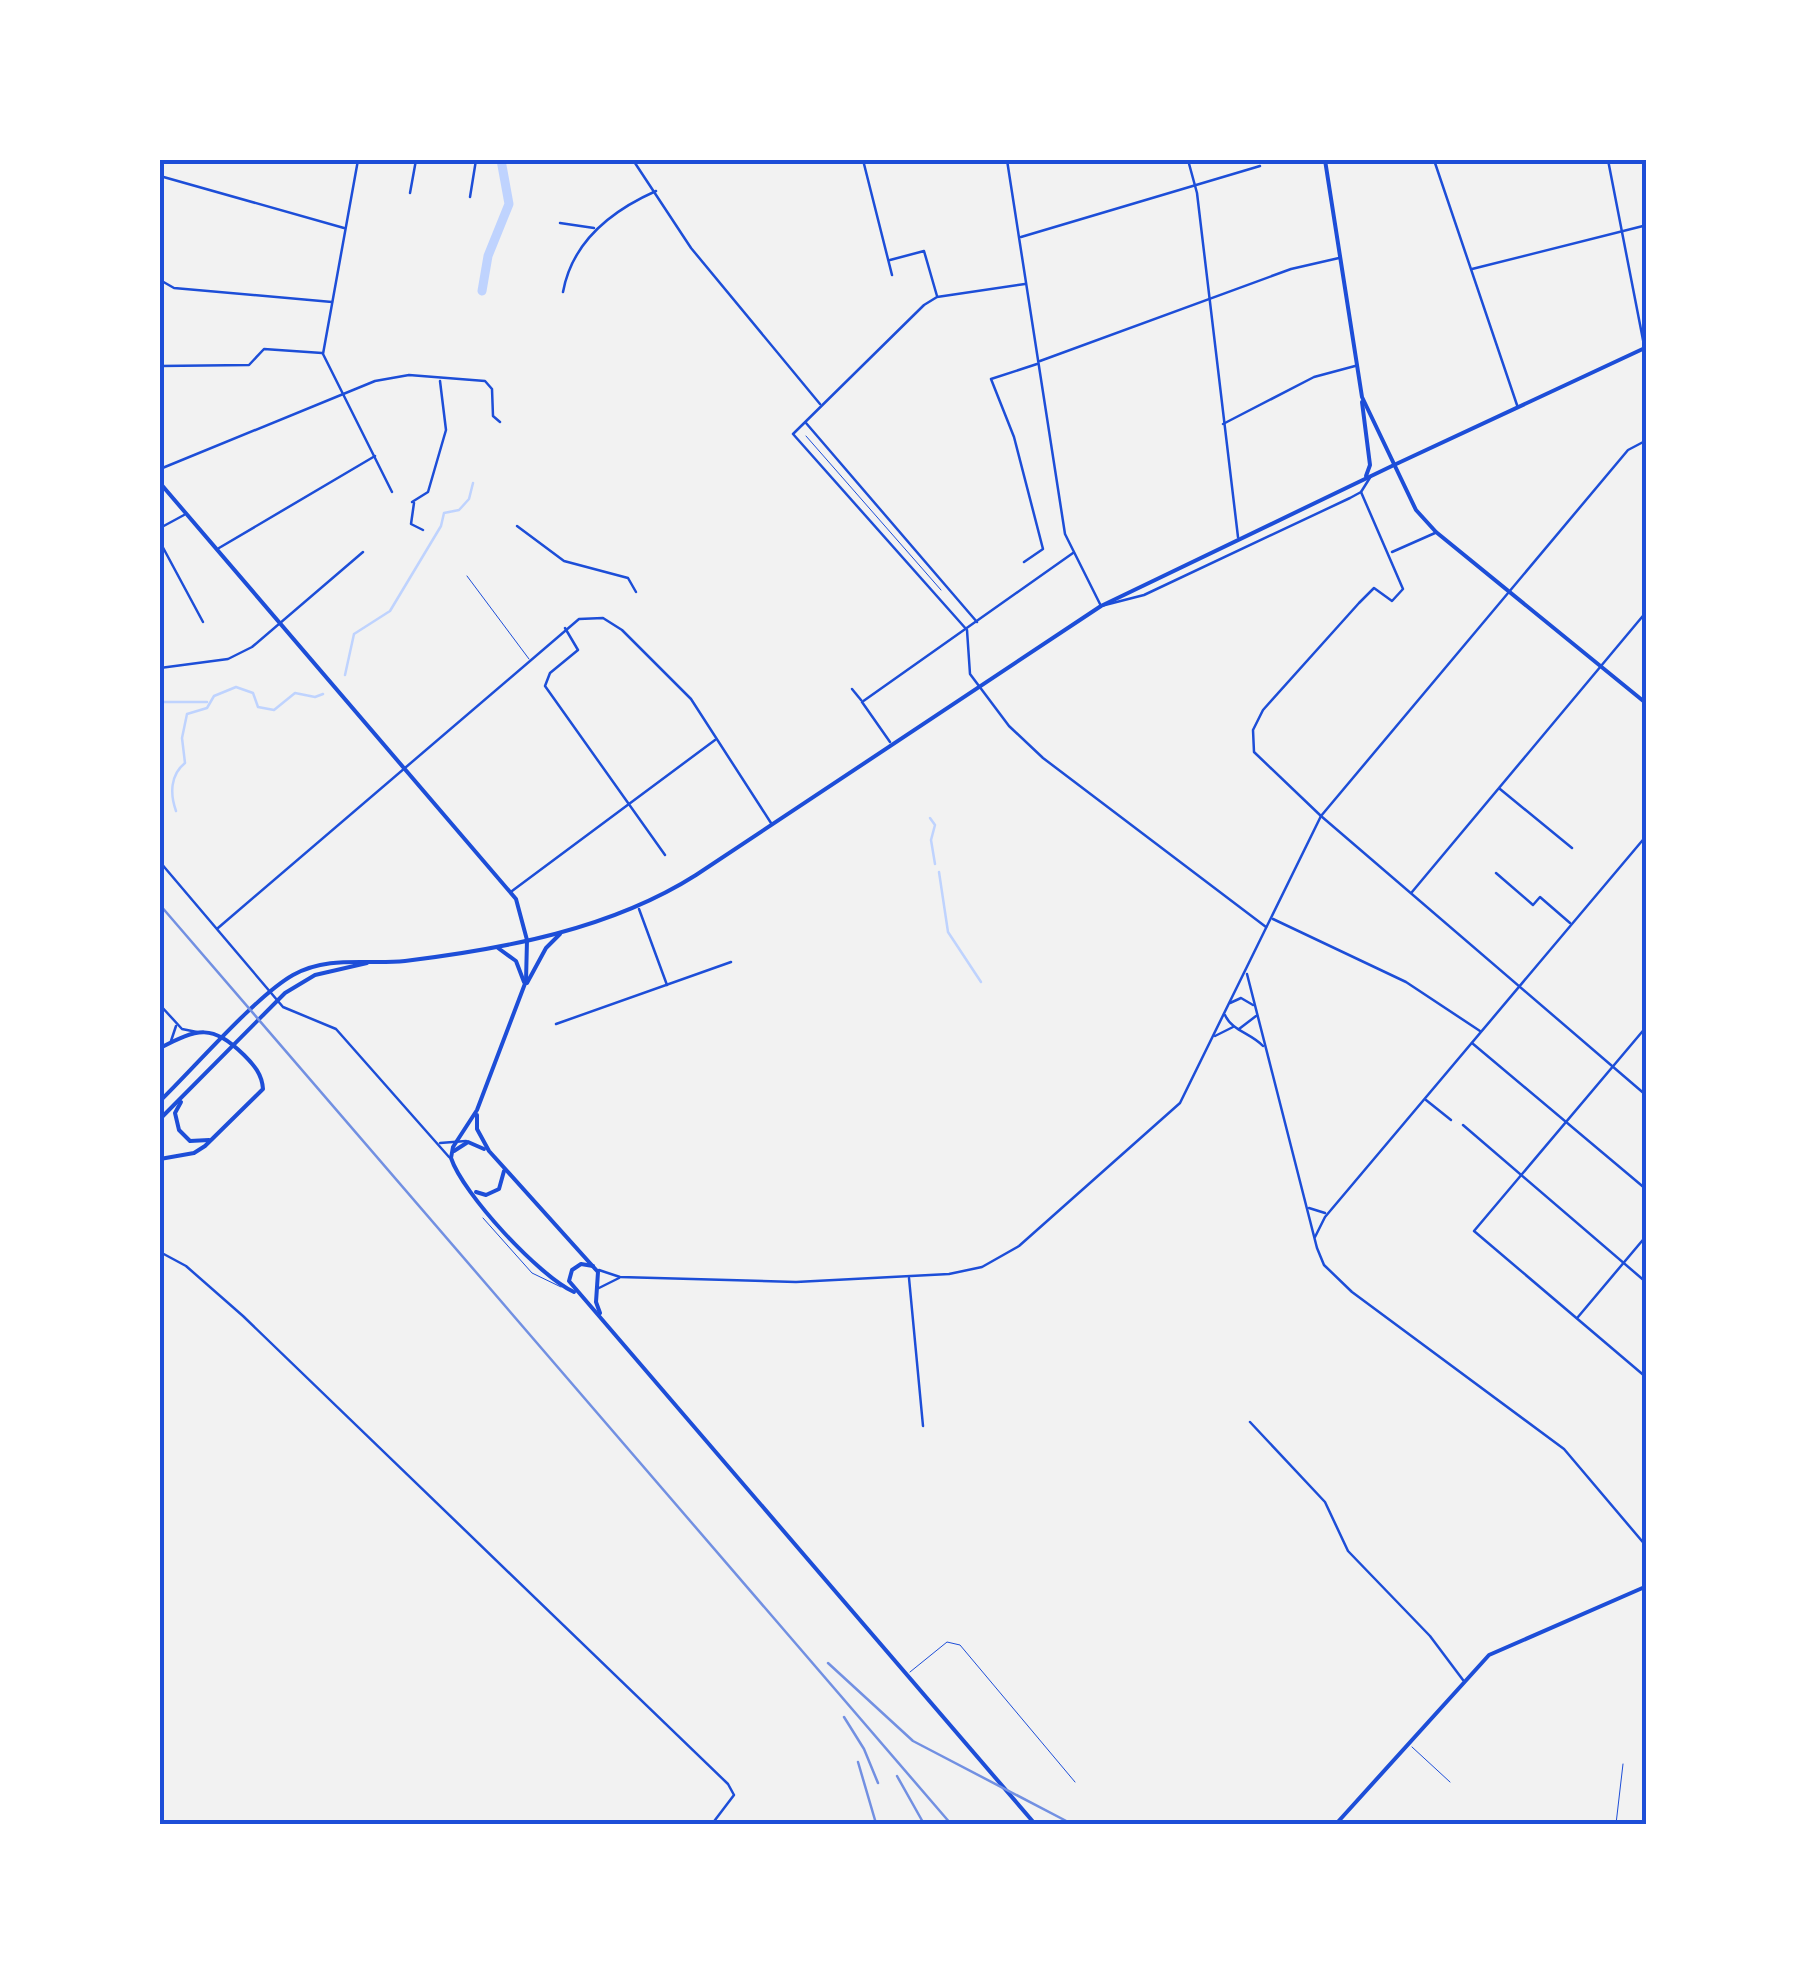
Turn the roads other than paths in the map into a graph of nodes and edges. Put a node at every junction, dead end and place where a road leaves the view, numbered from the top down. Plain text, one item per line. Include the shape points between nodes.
1 (358, 160) edge
2 (416, 160) edge
3 (476, 160) edge
4 (633, 160) edge
5 (863, 160) edge
6 (1008, 160) edge
7 (1188, 160) edge
8 (1325, 160) edge
9 (1434, 160) edge
10 (1608, 160) edge
11 (1260, 166) dead end
12 (160, 176) edge
13 (1195, 188) junction
14 (657, 190) junction
15 (410, 193) dead end
16 (470, 198) dead end
17 (560, 223) dead end
18 (1647, 225) edge
19 (346, 228) junction
20 (596, 228) junction
21 (1621, 232) junction
22 (1020, 237) junction
23 (1340, 258) junction
24 (888, 260) junction
25 (1472, 269) junction
26 (892, 275) dead end
27 (160, 280) edge
28 (1026, 284) junction
29 (562, 292) dead end
30 (937, 297) junction
31 (334, 302) junction
32 (1209, 302) junction
33 (1646, 347) edge
34 (323, 354) junction
35 (1647, 356) edge
36 (1038, 362) junction
37 (160, 366) edge
38 (1356, 366) junction
39 (440, 380) junction
40 (342, 391) junction
41 (1362, 397) junction
42 (822, 406) junction
43 (1518, 408) junction
44 (500, 422) dead end
45 (806, 422) junction
46 (1222, 424) junction
47 (806, 436) dead end
48 (1647, 440) edge
49 (377, 455) junction
50 (1394, 465) junction
51 (160, 469) edge
52 (1372, 476) junction
53 (1363, 480) junction
54 (160, 483) edge
55 (392, 492) dead end
56 (1362, 492) junction
57 (184, 515) junction
58 (516, 526) dead end
59 (160, 528) edge
60 (423, 530) dead end
61 (1436, 532) junction
62 (1238, 537) junction
63 (160, 542) edge
64 (216, 549) junction
65 (363, 552) dead end
66 (1073, 553) junction
67 (1391, 553) junction
68 (1024, 562) dead end
69 (467, 576) dead end
70 (941, 590) dead end
71 (1508, 591) junction
72 (636, 592) dead end
73 (1101, 606) junction
74 (1647, 611) edge
75 (203, 622) dead end
76 (280, 622) junction
77 (978, 623) junction
78 (565, 628) junction
79 (968, 630) junction
80 (530, 658) junction
81 (1600, 665) junction
82 (160, 668) edge
83 (977, 685) junction
84 (852, 689) dead end
85 (862, 702) junction
86 (1647, 704) edge
87 (717, 738) junction
88 (891, 743) junction
89 (403, 767) junction
90 (1498, 788) junction
91 (630, 802) junction
92 (1321, 816) junction
93 (772, 825) junction
94 (1647, 834) edge
95 (1572, 848) dead end
96 (664, 855) dead end
97 (160, 862) edge
98 (1496, 873) dead end
99 (512, 891) junction
100 (1410, 893) junction
101 (638, 907) junction
102 (1271, 918) junction
103 (1572, 924) junction
104 (218, 928) junction
105 (1267, 928) junction
106 (566, 930) junction
107 (528, 940) junction
108 (495, 947) junction
109 (371, 962) junction
110 (731, 962) dead end
111 (1246, 972) junction
112 (667, 985) junction
113 (1519, 986) junction
114 (524, 987) junction
115 (1228, 1004) junction
116 (160, 1005) edge
117 (1255, 1007) junction
118 (1224, 1013) junction
119 (1257, 1014) junction
120 (176, 1024) junction
121 (556, 1024) dead end
122 (1647, 1026) edge
123 (1236, 1028) junction
124 (1480, 1031) junction
125 (200, 1032) junction
126 (1214, 1037) junction
127 (1471, 1042) junction
128 (169, 1043) junction
129 (1264, 1047) junction
130 (160, 1048) edge
131 (1613, 1066) junction
132 (186, 1096) junction
133 (1647, 1096) edge
134 (160, 1098) edge
135 (1426, 1100) junction
136 (476, 1110) junction
137 (160, 1119) edge
138 (1450, 1120) dead end
139 (1566, 1122) junction
140 (1463, 1125) dead end
141 (213, 1138) junction
142 (458, 1140) junction
143 (439, 1142) junction
144 (468, 1142) junction
145 (488, 1151) junction
146 (451, 1155) junction
147 (160, 1159) edge
148 (452, 1163) junction
149 (503, 1167) junction
150 (1521, 1176) junction
151 (472, 1190) junction
152 (1647, 1190) edge
153 (1307, 1206) junction
154 (1330, 1210) junction
155 (1318, 1213) junction
156 (483, 1218) dead end
157 (1310, 1220) junction
158 (1321, 1222) junction
159 (1647, 1235) edge
160 (1315, 1238) junction
161 (160, 1252) edge
162 (1623, 1263) junction
163 (593, 1266) junction
164 (909, 1276) junction
165 (620, 1277) junction
166 (1647, 1283) edge
167 (564, 1287) junction
168 (598, 1289) junction
169 (574, 1292) junction
170 (602, 1316) junction
171 (1577, 1318) junction
172 (1647, 1378) edge
173 (1250, 1422) dead end
174 (922, 1426) dead end
175 (1647, 1548) edge
176 (1647, 1586) edge
177 (908, 1674) junction
178 (1463, 1680) junction
179 (1407, 1742) junction
180 (1623, 1764) dead end
181 (1075, 1782) dead end
182 (1450, 1782) dead end
183 (712, 1824) edge
184 (1035, 1824) edge
185 (1336, 1824) edge
186 (1616, 1824) edge

1 - 19 street
2 - 15 street
3 - 16 street
4 - 14 street
5 - 24 street
6 - 22 street
7 - 13 street
8 - 23 main road
9 - 25 street
10 - 21 street
11 - 13 street
12 - 19 street
13 - 22 street
13 - 32 street
14 - 20 street
14 - 42 street via 691,248
17 - 20 street
18 - 21 street
19 - 31 street
20 - 29 street via 566,271
21 - 25 street
21 - 33 street
22 - 28 street
23 - 32 street via 1290,269
23 - 38 main road
24 - 26 street
24 - 30 street via 924,251
25 - 43 street
27 - 31 street via 174,288
28 - 30 street
28 - 36 street
30 - 42 street
31 - 34 street
32 - 36 street
32 - 46 street
33 - 35 main road
33 - 43 main road
34 - 37 street via 264,349 249,365
34 - 40 street
36 - 66 street
36 - 68 street via 991,379 1014,437 1042,549
38 - 41 main road
38 - 46 street via 1314,377
39 - 40 street via 409,374
39 - 44 street via 490,384 493,416
39 - 60 street via 446,430 430,487 413,502 411,524
40 - 49 street
40 - 51 street
41 - 50 main road
41 - 53 main road via 1370,462
42 - 45 street
43 - 50 main road
45 - 77 street
45 - 79 street via 793,434
46 - 62 street
47 - 70 street
48 - 71 street via 1628,450
49 - 55 street
49 - 64 street
50 - 52 main road
50 - 61 main road via 1416,510
52 - 53 main road
52 - 56 street
53 - 62 main road
54 - 57 main road
56 - 67 street
56 - 73 street via 1144,596
57 - 59 street
57 - 64 main road
58 - 72 street via 564,561 628,578
61 - 67 street
61 - 71 main road
62 - 73 main road
63 - 75 street
64 - 76 main road
65 - 76 street
66 - 73 street
66 - 77 street
67 - 92 street via 1403,589 1392,601 1374,588 1263,710 1253,730 1254,752
69 - 80 street
71 - 81 main road
71 - 92 street
73 - 83 main road
74 - 81 street
76 - 82 street via 228,659
76 - 89 main road
77 - 79 street
78 - 80 street
78 - 87 street via 579,619 603,618 622,630 691,699
78 - 91 street via 578,650 550,673 545,686
79 - 83 street via 968,665
79 - 85 street
80 - 89 street
81 - 86 main road
81 - 90 street
83 - 88 main road
83 - 105 street via 1043,758
84 - 85 street
85 - 88 street
87 - 91 street
87 - 93 street
88 - 93 main road
89 - 99 main road
89 - 104 street
90 - 95 street
90 - 100 street
91 - 96 street
91 - 99 street
92 - 100 street
92 - 102 street
93 - 101 main road
94 - 103 street
97 - 104 street
98 - 103 street via 1533,905 1540,897
99 - 107 main road
100 - 113 street
101 - 106 main road
101 - 112 street
102 - 105 street
102 - 124 street via 1406,982
103 - 113 street
104 - 143 street via 283,1007 336,1029
105 - 111 street
106 - 107 main road
106 - 114 main road via 546,948
107 - 108 main road
107 - 114 main road
108 - 109 main road
108 - 114 main road via 516,962
109 - 132 main road via 315,976 285,993
109 - 134 main road via 312,966 278,986
110 - 112 street
111 - 115 street
111 - 117 street
112 - 121 street
113 - 124 street
113 - 131 street
114 - 136 main road
115 - 117 street via 1241,998
115 - 118 street
116 - 120 street
117 - 119 street
118 - 123 street
118 - 126 street
119 - 123 street
119 - 129 street
120 - 125 street
120 - 128 street
122 - 131 street
123 - 126 street
123 - 129 street
124 - 127 street
125 - 128 main road
125 - 141 main road via 226,1037 262,1081 259,1096
126 - 164 street via 1180,1103 1019,1246 982,1266
127 - 135 street
127 - 139 street
128 - 130 main road
129 - 153 street
131 - 133 street
131 - 139 street
132 - 137 main road
132 - 141 main road via 176,1113 178,1130 197,1143
135 - 138 street
135 - 154 street
136 - 142 main road
136 - 145 main road
139 - 150 street
139 - 152 street
140 - 150 street
141 - 147 main road via 194,1153
142 - 143 street
142 - 144 street
142 - 146 main road
143 - 148 street
144 - 145 main road
144 - 146 main road
145 - 149 main road
146 - 148 main road
148 - 151 main road
149 - 151 main road via 499,1189 486,1195
149 - 163 main road
150 - 162 street
150 - 171 street via 1474,1231
151 - 167 main road
153 - 155 street
153 - 157 street
154 - 155 street
154 - 158 street
155 - 157 street
155 - 158 street
156 - 167 street via 532,1274
157 - 158 street
157 - 160 street
158 - 160 street
159 - 162 street
160 - 175 street via 1324,1265 1350,1290 1564,1449
161 - 183 street via 244,1316 728,1784 734,1794 730,1805
162 - 166 street
162 - 171 street
163 - 165 street
163 - 168 main road
163 - 169 main road via 572,1270
164 - 165 street via 796,1282
164 - 174 street
165 - 168 street
167 - 169 main road
168 - 169 main road
168 - 170 main road
169 - 170 main road
170 - 177 main road
171 - 172 street
173 - 178 street via 1325,1502 1348,1550
176 - 178 main road via 1506,1646
177 - 181 street via 947,1642 960,1645
177 - 184 main road
178 - 179 main road
179 - 182 street
179 - 185 main road
180 - 186 street

